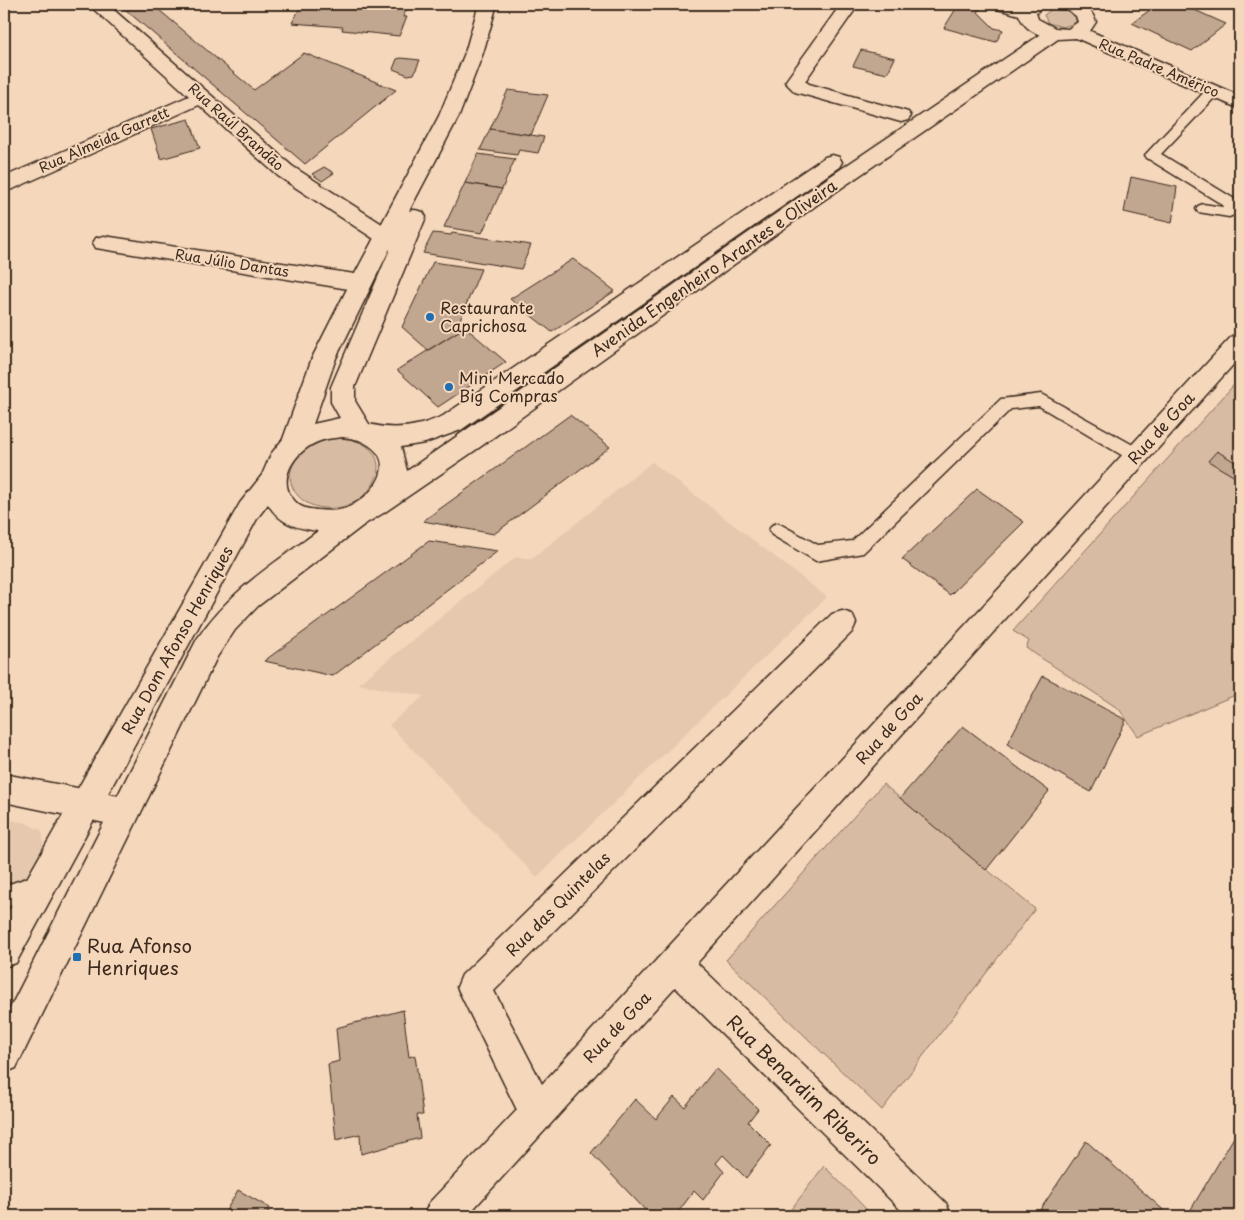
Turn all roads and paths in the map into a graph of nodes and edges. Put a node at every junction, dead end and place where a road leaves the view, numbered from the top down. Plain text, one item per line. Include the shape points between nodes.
1 (97, 4) edge
2 (488, 4) edge
3 (508, 4) edge
4 (850, 4) edge
5 (1000, 4) edge
6 (1032, 14) edge
7 (1080, 14) edge
8 (1055, 34) junction
9 (1240, 90) edge
10 (1213, 91) junction
11 (202, 97) junction
12 (1240, 103) edge
13 (901, 116) junction
14 (6, 184) dead end
15 (1203, 209) dead end
16 (394, 242) junction
17 (104, 243) dead end
18 (361, 283) junction
19 (1240, 342) edge
20 (369, 434) junction
21 (294, 444) junction
22 (1136, 455) junction
23 (274, 479) junction
24 (366, 511) junction
25 (778, 530) dead end
26 (842, 623) dead end
27 (4, 788) edge
28 (86, 805) junction
29 (124, 812) junction
30 (41, 884) junction
31 (4, 897) edge
32 (4, 951) edge
33 (675, 964) junction
34 (4, 1056) edge
35 (538, 1114) junction
36 (442, 1216) edge
37 (933, 1216) edge

1 - 11 street, Rua Raúl Brandão
2 - 16 street, Rua Dom Afonso Henriques via 474,54
3 - 16 street, Rua Dom Afonso Henriques via 466,118 429,189
4 - 13 street via 796,82 802,88
5 - 6 street
6 - 8 street, Avenida Engenheiro Arantes e Oliveira
6 - 13 street, Avenida Engenheiro Arantes e Oliveira via 1014,42
7 - 8 street, Avenida Engenheiro Arantes e Oliveira
7 - 9 street, Rua Padre Américo via 1118,38
7 - 10 street, Rua Padre Américo
8 - 24 street, Avenida Engenheiro Arantes e Oliveira via 811,199
10 - 12 street, Rua Padre Américo
10 - 15 lane via 1152,155 1231,203 1229,212
11 - 14 street, Rua Almeida Garrett
11 - 16 street, Rua Raúl Brandão via 285,171
13 - 20 street, Avenida Engenheiro Arantes e Oliveira via 452,423 405,439
16 - 18 street, Rua Dom Afonso Henriques
16 - 20 street, Rua Dom Afonso Henriques via 343,387 343,402
17 - 18 street, Rua Júlio Dantas
18 - 21 street, Rua Dom Afonso Henriques via 324,358
19 - 22 street, Rua de Goa
20 - 21 street, Rua Dom Afonso Henriques via 342,428 325,429
20 - 24 street, Rua Dom Afonso Henriques via 389,448 394,462 394,477 388,492
21 - 23 street, Rua Dom Afonso Henriques via 277,466
22 - 25 lane via 1041,400 1007,403 857,548 816,553
22 - 33 street, Rua de Goa
23 - 24 street via 275,494 283,507 297,517 315,523 335,522
23 - 28 street, Rua Dom Afonso Henriques via 249,510
24 - 29 street, Rua Dom Afonso Henriques via 232,612 207,648
26 - 35 street, Rua das Quintelas via 474,987
27 - 28 street
28 - 29 street
28 - 30 street, Rua Dom Afonso Henriques
29 - 34 street, Rua Dom Afonso Henriques
30 - 31 lane
30 - 32 street, Rua Dom Afonso Henriques
33 - 35 street, Rua de Goa
33 - 37 street, Rua Benardim Riberiro
35 - 36 street

